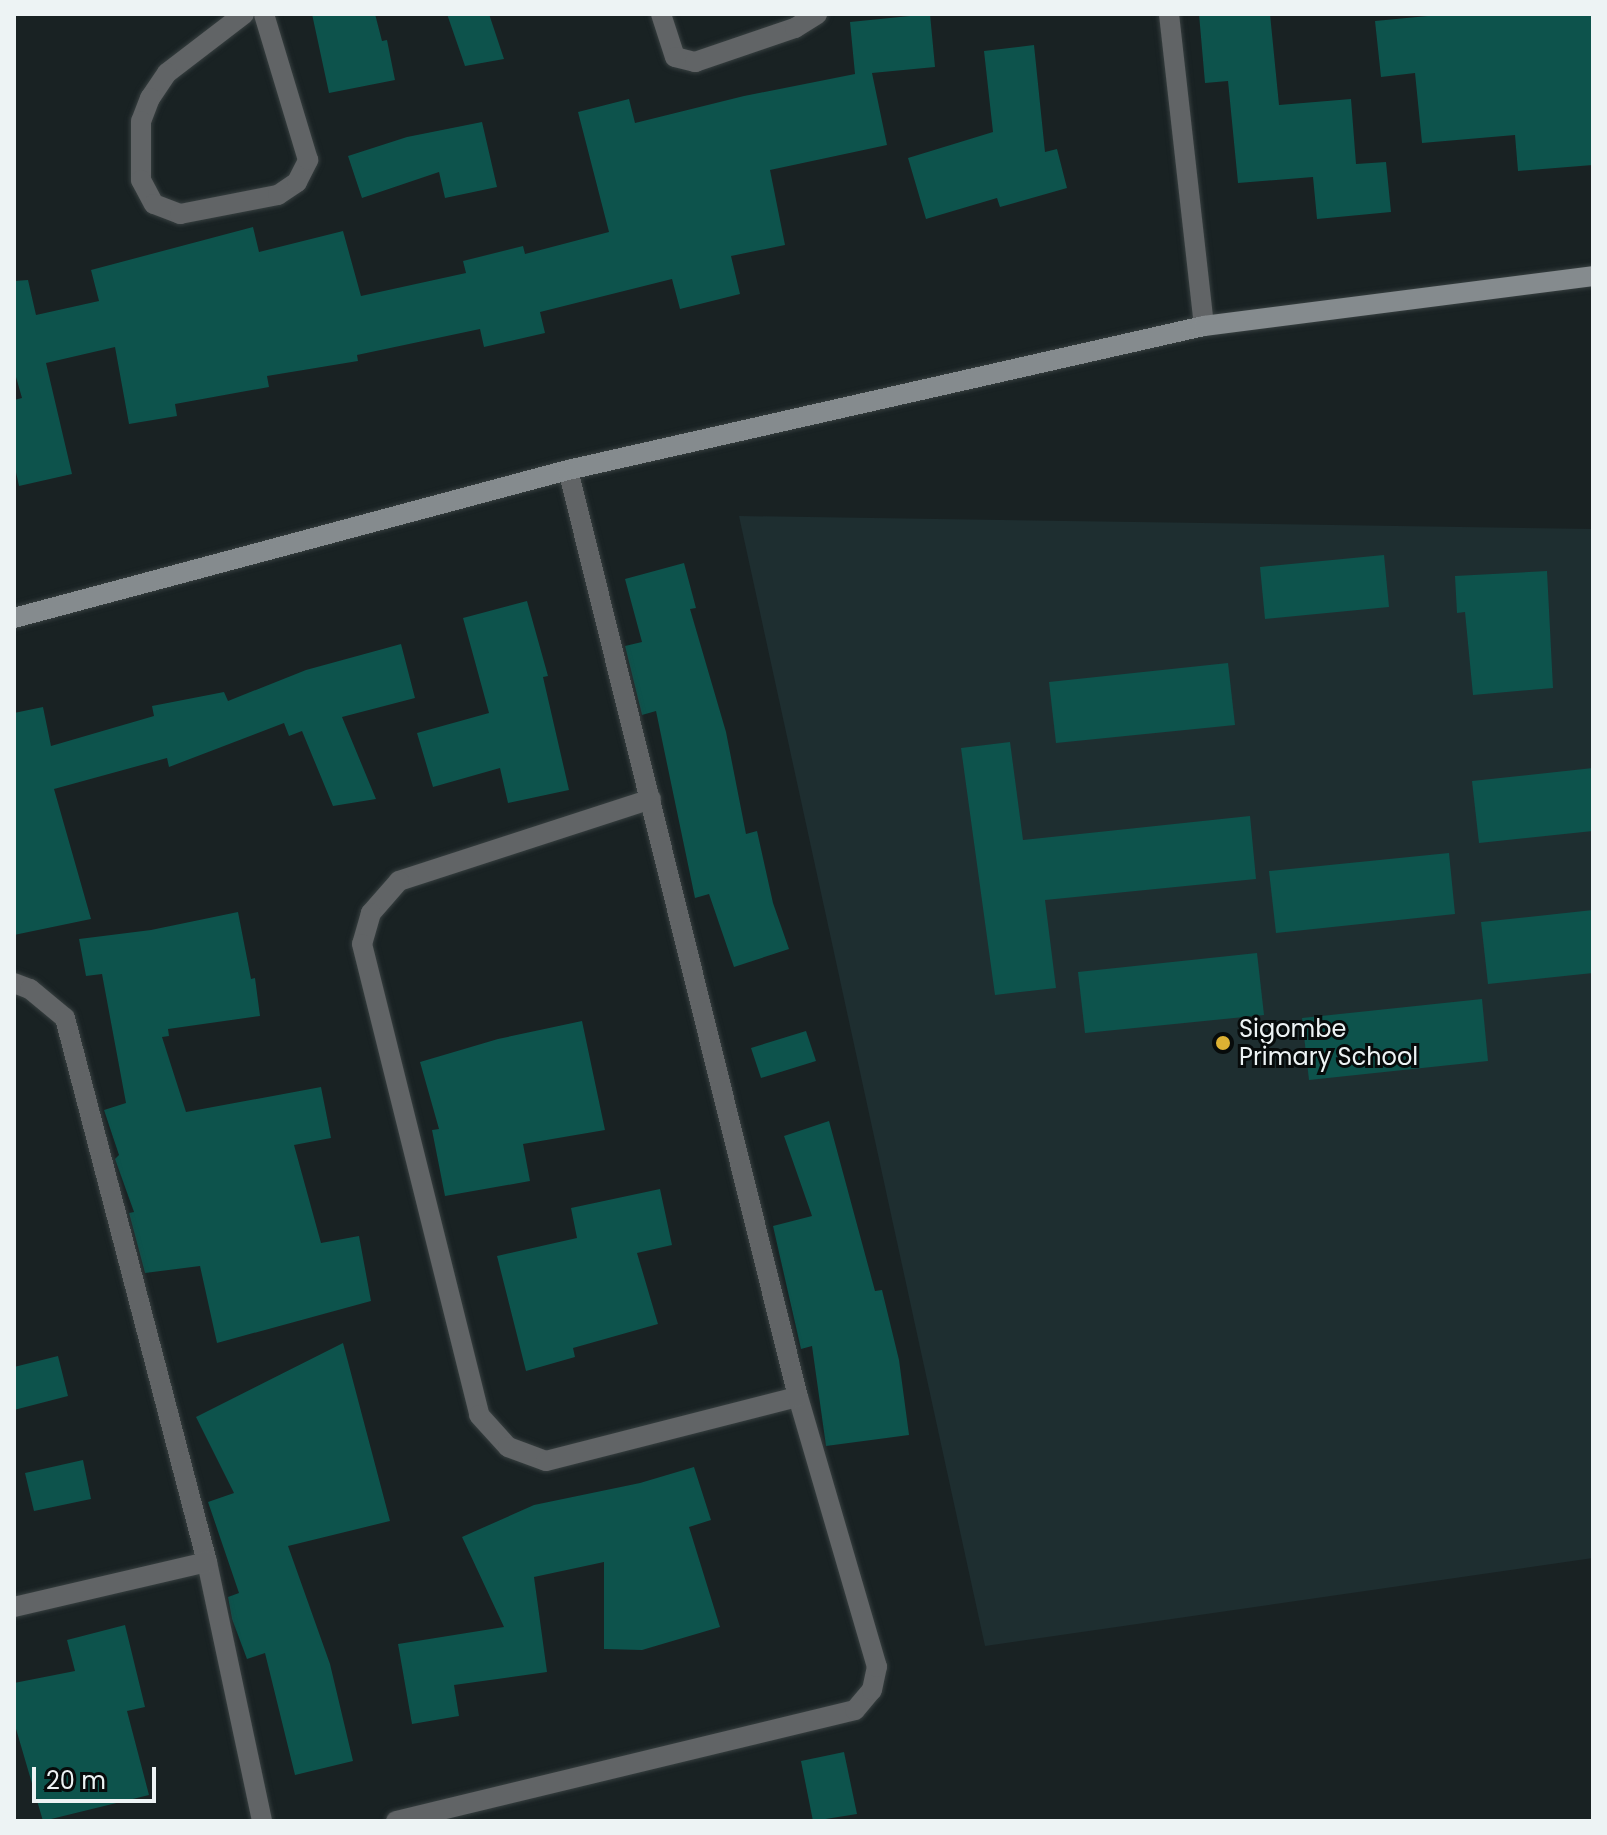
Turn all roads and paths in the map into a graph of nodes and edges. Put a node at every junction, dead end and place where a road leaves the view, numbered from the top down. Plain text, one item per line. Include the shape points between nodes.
1 (244, 14) edge
2 (264, 14) edge
3 (661, 14) edge
4 (817, 14) edge
5 (1169, 14) edge
6 (1593, 276) edge
7 (1204, 326) junction
8 (568, 470) junction
9 (14, 618) edge
10 (651, 799) junction
11 (14, 983) edge
12 (798, 1397) junction
13 (207, 1562) junction
14 (14, 1607) edge
15 (262, 1821) edge
16 (396, 1821) edge

1 - 2 street via 167,73 150,98 141,121 141,180 154,204 180,214 278,195 297,182 308,160
3 - 4 street via 675,57 695,62 795,28
5 - 7 street
6 - 7 street
7 - 8 street
8 - 9 street
8 - 10 street
10 - 12 street
10 - 12 street via 399,881 371,913 362,944 373,989 479,1415 508,1447 546,1461
11 - 13 street via 30,989 65,1018
12 - 16 street via 877,1667 872,1690 855,1710
13 - 14 street
13 - 15 street

